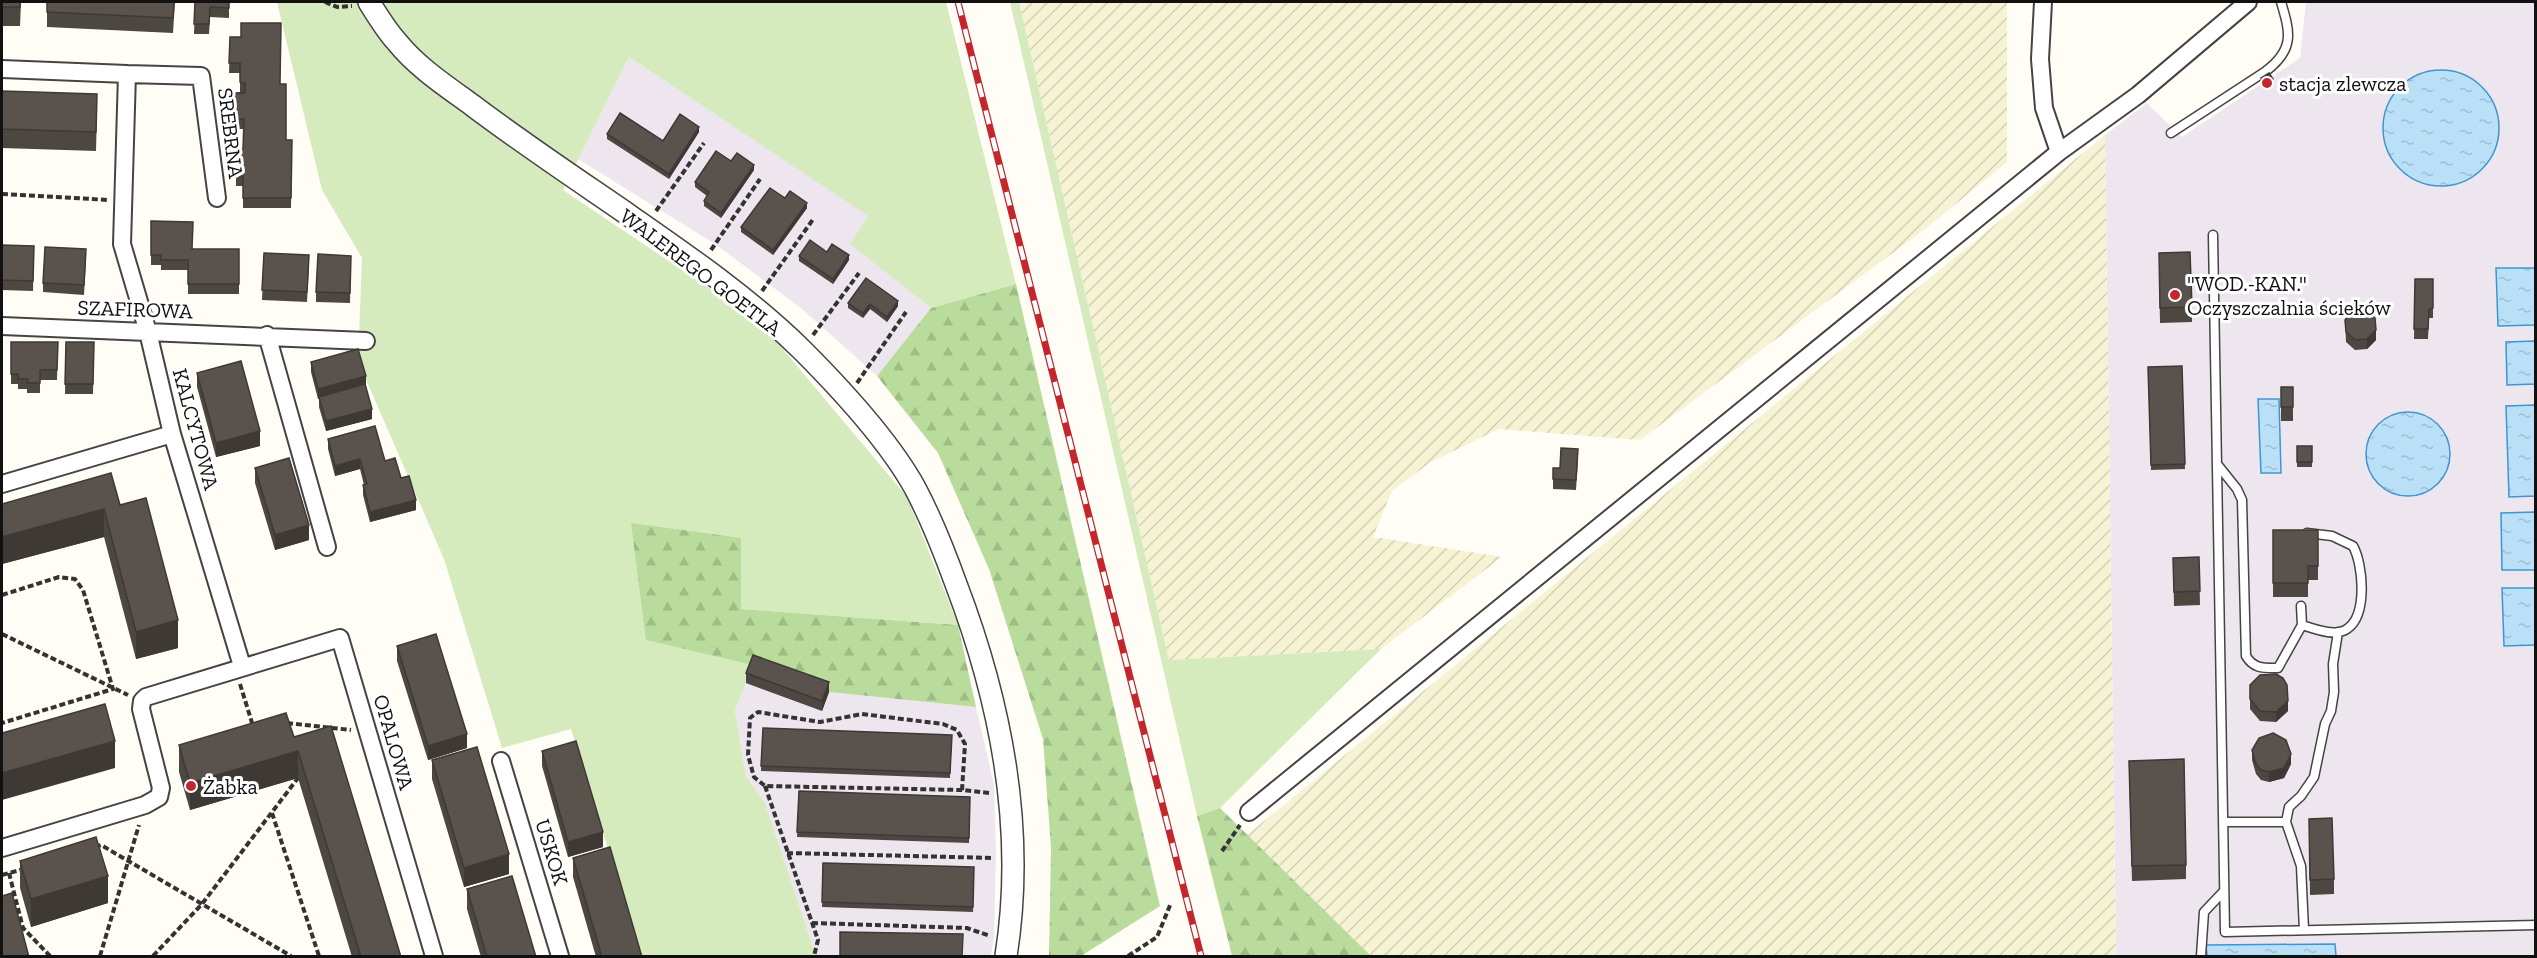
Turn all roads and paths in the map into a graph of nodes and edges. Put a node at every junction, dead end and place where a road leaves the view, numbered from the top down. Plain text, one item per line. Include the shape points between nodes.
1 (325, 2) edge
2 (2043, 2) edge
3 (2248, 2) edge
4 (2281, 2) edge
5 (370, 3) edge
6 (2, 69) edge
7 (127, 74) junction
8 (2171, 133) dead end
9 (704, 143) dead end
10 (2059, 153) junction
11 (760, 179) dead end
12 (2, 194) edge
13 (217, 198) dead end
14 (122, 201) junction
15 (814, 219) dead end
16 (645, 226) junction
17 (2213, 235) dead end
18 (700, 265) junction
19 (859, 273) dead end
20 (753, 305) junction
21 (906, 312) dead end
22 (2, 326) edge
23 (148, 332) junction
24 (267, 335) junction
25 (366, 341) dead end
26 (802, 351) junction
27 (846, 398) junction
28 (172, 434) junction
29 (2217, 463) junction
30 (2, 484) edge
31 (2293, 534) edge
32 (327, 547) dead end
33 (2, 595) edge
34 (2301, 606) dead end
35 (2302, 625) junction
36 (2338, 632) junction
37 (2, 634) edge
38 (239, 667) junction
39 (113, 689) junction
40 (142, 701) junction
41 (279, 722) edge
42 (2, 723) edge
43 (262, 727) edge
44 (368, 732) junction
45 (501, 761) dead end
46 (295, 769) edge
47 (765, 786) junction
48 (962, 790) junction
49 (1010, 792) junction
50 (145, 805) junction
51 (1249, 812) joint
52 (272, 813) junction
53 (2223, 822) junction
54 (2286, 822) junction
55 (2, 848) edge
56 (91, 848) edge
57 (1222, 851) dead end
58 (788, 853) junction
59 (1013, 858) junction
60 (128, 860) junction
61 (29, 867) edge
62 (9, 873) junction
63 (2, 875) edge
64 (2224, 891) junction
65 (1171, 903) dead end
66 (202, 904) junction
67 (812, 922) junction
68 (2535, 925) edge
69 (2304, 930) junction
70 (1007, 948) edge
71 (50, 957) edge
72 (100, 957) edge
73 (153, 957) edge
74 (291, 957) edge
75 (320, 957) edge
76 (434, 957) edge
77 (560, 957) edge
78 (814, 957) edge
79 (1128, 957) edge
80 (2200, 957) edge

1 - 5 path via 337,7
2 - 10 street via 2040,59 2044,108
3 - 10 street via 2138,95
4 - 8 lane via 2289,34 2281,59
5 - 16 street, WALEREGO GOETLA via 397,43 439,81
6 - 7 street, SREBRNA
7 - 13 street, SREBRNA via 201,76
7 - 14 street
9 - 16 path
10 - 51 street
11 - 18 path
12 - 14 path
14 - 23 street, KALCYTOWA via 124,255
15 - 20 path
16 - 18 street, WALEREGO GOETLA
17 - 29 lane
18 - 20 street, WALEREGO GOETLA
19 - 26 path
20 - 26 street, WALEREGO GOETLA
21 - 27 path
22 - 23 street, SZAFIROWA
23 - 24 street, SZAFIROWA
23 - 28 street, KALCYTOWA
24 - 25 street, SZAFIROWA
24 - 32 street
26 - 27 street, WALEREGO GOETLA
27 - 49 street, WALEREGO GOETLA via 914,486 938,537 988,673
28 - 30 street
28 - 38 street, KALCYTOWA
29 - 35 lane via 2242,500 2246,656 2251,664 2278,668
29 - 53 lane
31 - 36 lane via 2332,536 2346,541 2357,553 2362,595 2353,623
33 - 39 path via 59,577 75,579 83,590
34 - 35 lane
35 - 36 lane
36 - 54 lane via 2331,711 2314,777 2289,807
37 - 39 path
38 - 40 street via 154,693
38 - 43 path via 254,730
38 - 44 street, OPALOWA via 340,638
39 - 40 path
39 - 42 path
40 - 50 street via 142,717 161,788 159,797
41 - 44 path
44 - 76 street, OPALOWA
45 - 77 street, USKOK
46 - 52 path via 298,778
47 - 48 path
47 - 48 path via 754,777 748,755 750,718 758,712 820,722 862,714 943,724 957,730 964,744
47 - 58 path
48 - 49 path
49 - 59 street, WALEREGO GOETLA
50 - 55 street
50 - 60 path
51 - 57 path
52 - 66 path
52 - 75 path
53 - 54 lane
53 - 64 lane
54 - 69 lane via 2301,866
56 - 60 path via 101,845
58 - 59 path
58 - 67 path
59 - 70 street, WALEREGO GOETLA
60 - 66 path
60 - 72 path
61 - 62 path
62 - 63 path
62 - 71 path via 23,928
64 - 69 lane via 2225,932
64 - 80 lane via 2204,912
65 - 79 path via 1156,937
66 - 73 path
66 - 74 path
67 - 70 path via 967,927
67 - 78 path via 818,940
68 - 69 lane

